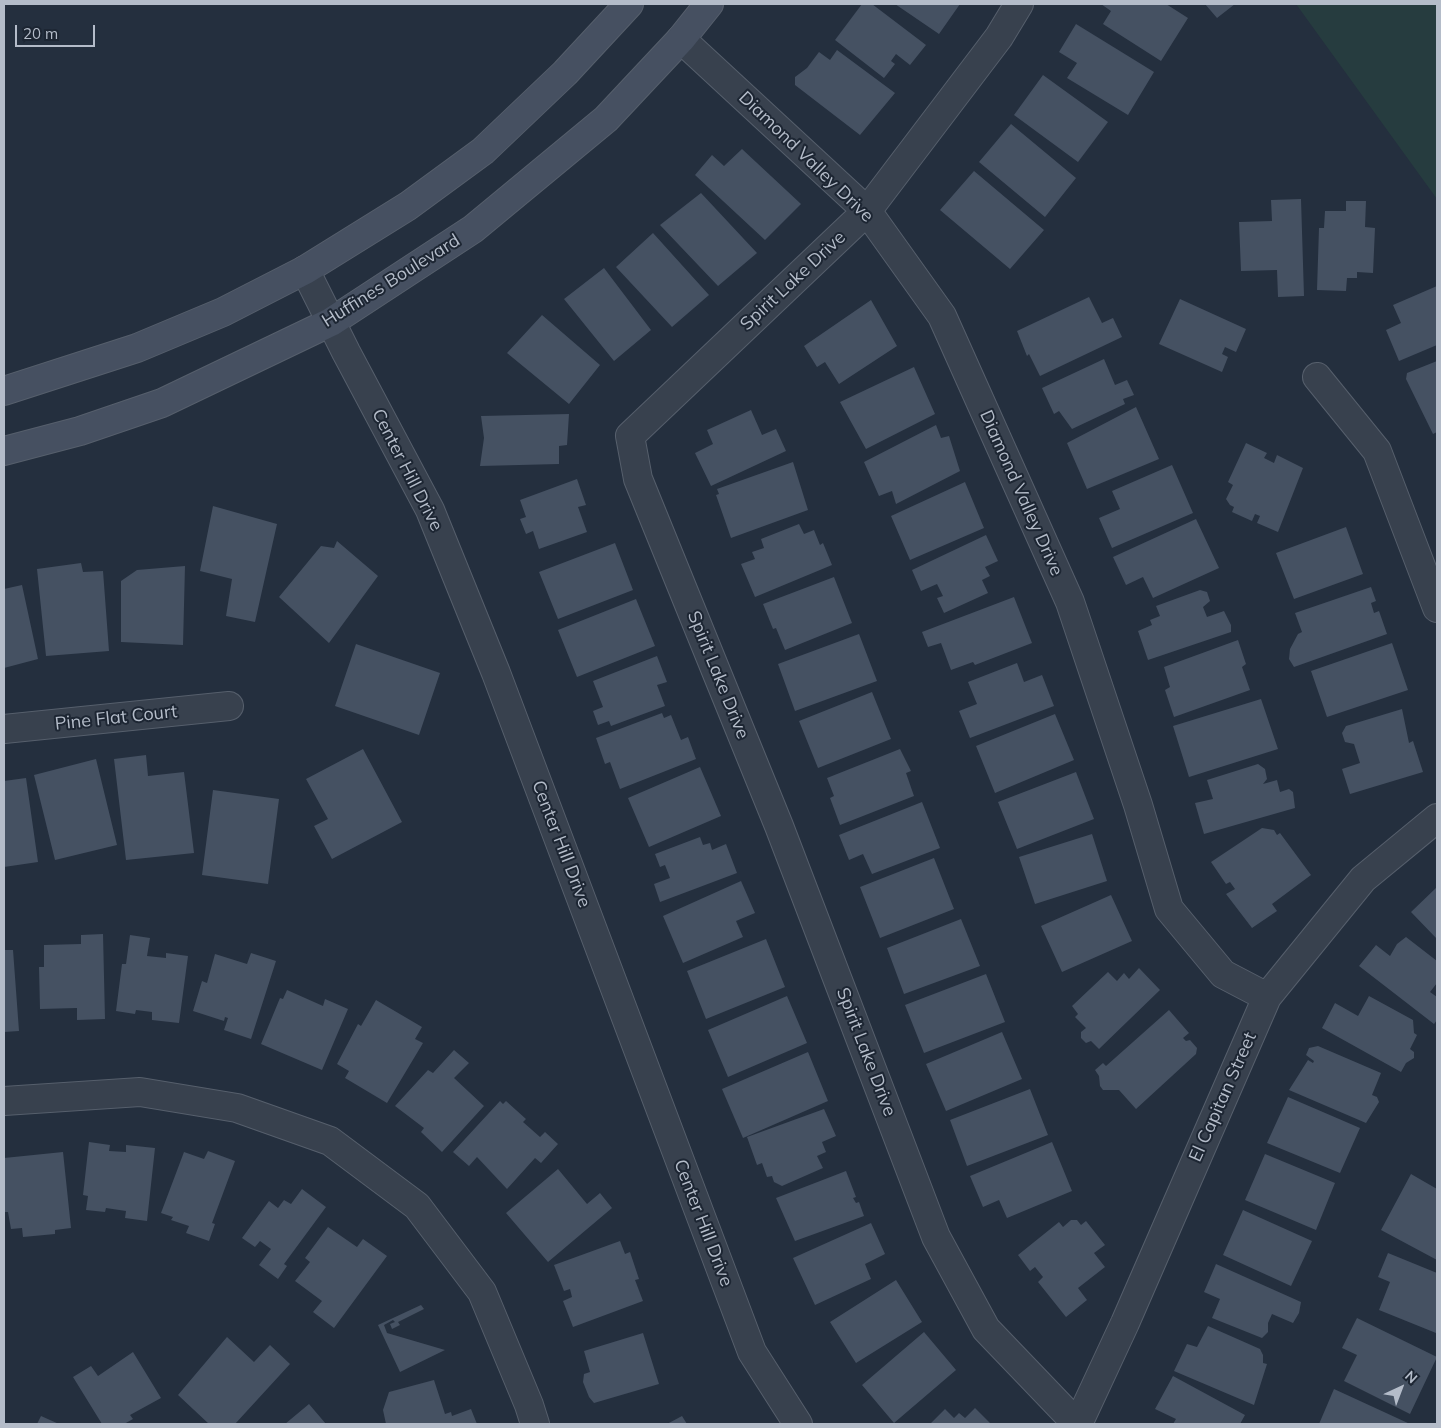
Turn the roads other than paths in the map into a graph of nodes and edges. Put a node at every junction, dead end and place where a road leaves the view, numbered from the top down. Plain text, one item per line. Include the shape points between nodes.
1 (629, 4) edge
2 (709, 4) edge
3 (1019, 4) edge
4 (681, 39) junction
5 (867, 211) junction
6 (305, 270) junction
7 (331, 322) junction
8 (1317, 377) dead end
9 (4, 391) edge
10 (4, 451) edge
11 (1437, 608) edge
12 (229, 706) dead end
13 (4, 730) edge
14 (1437, 818) edge
15 (1267, 997) junction
16 (4, 1101) edge
17 (534, 1424) edge
18 (798, 1424) edge
19 (1077, 1424) edge

1 - 6 main road via 565,73 483,151 408,206
2 - 4 main road, Huffines Boulevard
3 - 5 street, Spirit Lake Drive via 999,37
4 - 5 street, Diamond Valley Drive
4 - 7 main road, Huffines Boulevard via 606,119 473,229
5 - 15 street, Diamond Valley Drive via 942,316 1070,602 1169,909 1223,974
5 - 19 street, Spirit Lake Drive via 630,436 638,479 779,826 936,1237 986,1329
6 - 7 street, Center Hill Drive
6 - 9 main road via 223,312 137,348
7 - 10 main road, Huffines Boulevard via 162,402 80,431
7 - 18 street, Center Hill Drive via 430,510 496,673 752,1352
8 - 11 street via 1377,452
12 - 13 street, Pine Flat Court
14 - 15 street, El Capitan Street via 1363,879
15 - 19 street, El Capitan Street via 1125,1323
16 - 17 street via 140,1092 237,1108 330,1141 416,1206 482,1292

